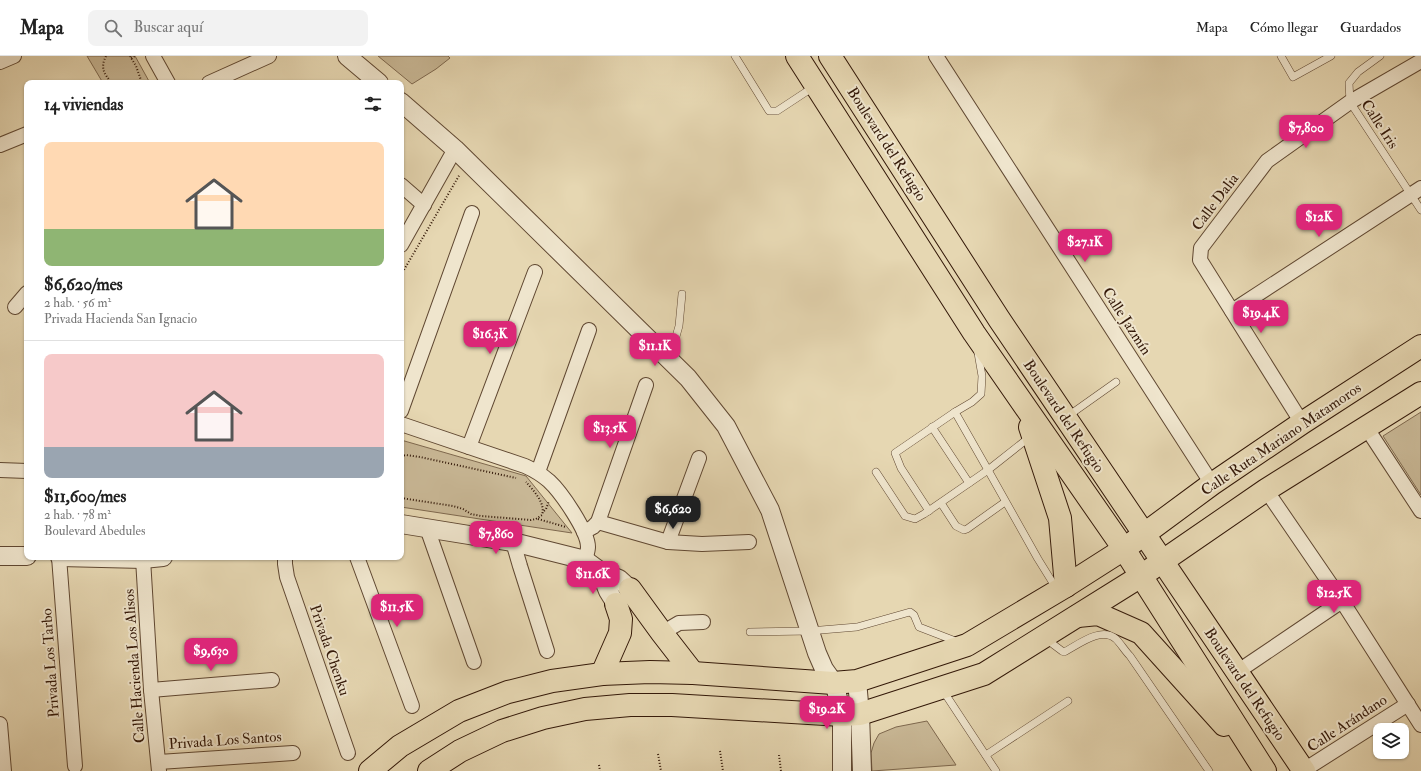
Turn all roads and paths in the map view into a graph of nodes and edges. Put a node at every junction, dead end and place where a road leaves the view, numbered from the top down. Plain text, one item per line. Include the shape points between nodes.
1 (14, 56) edge
2 (106, 56) edge
3 (135, 56) edge
4 (153, 56) edge
5 (269, 56) edge
6 (347, 56) edge
7 (735, 56) edge
8 (797, 56) edge
9 (830, 56) edge
10 (936, 56) edge
11 (1281, 56) edge
12 (1331, 56) edge
13 (1380, 56) edge
14 (131, 57) edge
15 (1421, 61) edge
16 (0, 62) edge
17 (109, 80) edge
18 (141, 80) edge
19 (166, 80) edge
20 (216, 80) edge
21 (375, 80) edge
22 (816, 85) junction
23 (1350, 102) junction
24 (404, 105) edge
25 (24, 135) edge
26 (0, 145) edge
27 (461, 155) junction
28 (404, 188) edge
29 (1415, 191) edge
30 (424, 205) junction
31 (1421, 210) edge
32 (472, 213) dead end
33 (404, 240) edge
34 (404, 269) edge
35 (535, 272) dead end
36 (682, 294) dead end
37 (24, 296) edge
38 (15, 307) dead end
39 (1232, 311) junction
40 (588, 330) dead end
41 (974, 333) junction
42 (1421, 346) edge
43 (664, 355) junction
44 (1116, 382) dead end
45 (646, 385) dead end
46 (1421, 393) edge
47 (404, 403) edge
48 (955, 412) junction
49 (1065, 418) junction
50 (1302, 423) junction
51 (404, 425) edge
52 (932, 427) junction
53 (1366, 427) junction
54 (1036, 432) junction
55 (469, 448) junction
56 (404, 455) edge
57 (699, 458) dead end
58 (0, 470) edge
59 (988, 470) junction
60 (24, 471) edge
61 (538, 472) junction
62 (876, 472) dead end
63 (969, 483) junction
64 (1212, 484) junction
65 (1266, 490) junction
66 (404, 498) edge
67 (1005, 502) junction
68 (941, 503) junction
69 (929, 511) junction
70 (1421, 511) edge
71 (536, 519) junction
72 (598, 522) junction
73 (404, 524) edge
74 (427, 528) junction
75 (584, 532) junction
76 (1144, 534) junction
77 (513, 542) junction
78 (668, 542) junction
79 (749, 542) dead end
80 (1124, 549) junction
81 (0, 556) edge
82 (24, 556) edge
83 (60, 560) edge
84 (143, 560) edge
85 (285, 560) edge
86 (358, 560) edge
87 (585, 560) junction
88 (1162, 562) junction
89 (1141, 576) junction
90 (1062, 588) junction
91 (623, 597) junction
92 (1342, 601) junction
93 (1078, 616) junction
94 (703, 622) dead end
95 (809, 631) junction
96 (750, 632) dead end
97 (662, 633) junction
98 (1044, 637) junction
99 (966, 645) junction
100 (548, 651) dead end
101 (474, 662) dead end
102 (1237, 672) junction
103 (693, 673) junction
104 (602, 674) junction
105 (272, 680) dead end
106 (857, 681) junction
107 (833, 683) junction
108 (941, 688) junction
109 (151, 690) junction
110 (1068, 701) dead end
111 (1408, 704) junction
112 (412, 706) dead end
113 (851, 714) junction
114 (0, 724) edge
115 (1421, 725) edge
116 (720, 751) dead end
117 (294, 753) dead end
118 (348, 753) dead end
119 (658, 754) dead end
120 (779, 755) dead end
121 (986, 755) junction
122 (599, 765) dead end
123 (75, 766) dead end
124 (159, 766) edge
125 (4, 771) edge
126 (370, 771) edge
127 (429, 771) edge
128 (600, 771) edge
129 (661, 771) edge
130 (723, 771) edge
131 (782, 771) edge
132 (842, 771) edge
133 (862, 771) edge
134 (996, 771) edge
135 (1209, 771) edge
136 (1265, 771) edge
137 (1304, 771) edge

1 - 16 street
2 - 17 path via 103,68
3 - 14 path
4 - 19 street
5 - 20 street
6 - 21 street
7 - 22 lane via 769,111 777,111
8 - 22 main road, Boulevard del Refugio
9 - 49 main road, Boulevard del Refugio
10 - 64 street, Calle Jazmín
11 - 12 lane via 1293,77
13 - 23 lane, Calle Iris via 1358,72 1349,83
14 - 18 path
15 - 23 street, Calle Dalia
22 - 41 main road, Boulevard del Refugio
23 - 29 lane, Calle Iris
23 - 39 street, Calle Dalia via 1267,161 1202,248 1200,260
24 - 27 street
25 - 26 street
27 - 30 street
27 - 34 path
27 - 43 street
28 - 30 street
29 - 31 lane, Calle Iris
29 - 39 street
30 - 33 street
32 - 47 street
35 - 55 street
36 - 43 lane via 675,340
37 - 38 street
39 - 50 street, Calle Dalia
40 - 61 street
41 - 48 lane via 982,376 981,394
41 - 54 main road, Boulevard del Refugio via 1025,407
42 - 50 main road, Calle Ruta Mariano Matamoros
43 - 95 street via 688,378 726,426 763,496 770,510
44 - 49 lane
45 - 72 street
46 - 53 main road
48 - 52 lane
48 - 59 lane
49 - 76 main road, Boulevard del Refugio
50 - 64 main road, Calle Ruta Mariano Matamoros
51 - 55 street
52 - 63 lane
52 - 69 lane via 895,453 901,468
53 - 65 main road
53 - 70 street
54 - 59 lane
54 - 80 main road, Boulevard del Refugio
54 - 90 main road via 1060,518
55 - 61 street
56 - 71 path via 521,479 536,494 543,508 542,515
57 - 78 street
58 - 60 street
59 - 63 lane
59 - 67 lane
61 - 75 street via 563,498
62 - 69 lane via 904,516 915,519
63 - 68 lane
64 - 76 main road, Calle Ruta Mariano Matamoros
65 - 88 main road
65 - 92 street
66 - 71 path via 453,506 481,516
67 - 68 lane via 964,530 956,526
67 - 90 lane
68 - 69 lane
71 - 75 path
72 - 75 street
72 - 78 street
73 - 74 street
74 - 77 street
74 - 101 street
75 - 87 street via 588,547
76 - 80 main road, Calle Ruta Mariano Matamoros
76 - 88 main road, Boulevard del Refugio
77 - 87 street
77 - 100 street
78 - 79 street
80 - 89 main road, Boulevard del Refugio
80 - 90 main road, Calle Ruta Mariano Matamoros
81 - 82 street
83 - 123 street, Privada Los Tarbo
84 - 109 street, Calle Hacienda Los Alisos
85 - 118 street, Privada Chenku via 287,577
86 - 112 street
87 - 91 street via 600,571 608,591
88 - 89 main road
88 - 102 main road, Boulevard del Refugio
89 - 93 main road
89 - 136 main road, Boulevard del Refugio
90 - 99 main road, Calle Ruta Mariano Matamoros
91 - 97 main road
91 - 104 main road via 620,633
92 - 102 street
92 - 111 street
93 - 98 main road
93 - 136 main road via 1098,614 1141,633
94 - 97 street via 679,623
95 - 96 lane
95 - 99 lane via 857,627 910,612 914,615 919,628
95 - 107 street via 824,669
97 - 103 main road
98 - 108 main road via 984,674
98 - 135 lane via 1062,652 1097,635 1115,638
99 - 106 main road, Calle Ruta Mariano Matamoros
102 - 137 main road, Boulevard del Refugio
103 - 104 main road, Calle Ruta Mariano Matamoros
103 - 107 main road, Calle Ruta Mariano Matamoros
104 - 126 main road, Calle Ruta Mariano Matamoros via 552,681 508,692 459,711 400,746
105 - 109 street
106 - 107 main road, Calle Ruta Mariano Matamoros
106 - 113 street
107 - 113 street
108 - 113 main road
108 - 121 lane
109 - 124 street, Calle Hacienda Los Alisos
110 - 121 lane
111 - 115 street
111 - 137 street, Calle Arándano
113 - 127 main road via 672,705 585,709 543,718 502,731 460,751
113 - 132 street
113 - 133 street
114 - 125 street
116 - 130 path
117 - 124 street, Privada Los Santos
119 - 129 path
120 - 131 path
121 - 134 lane
122 - 128 path

